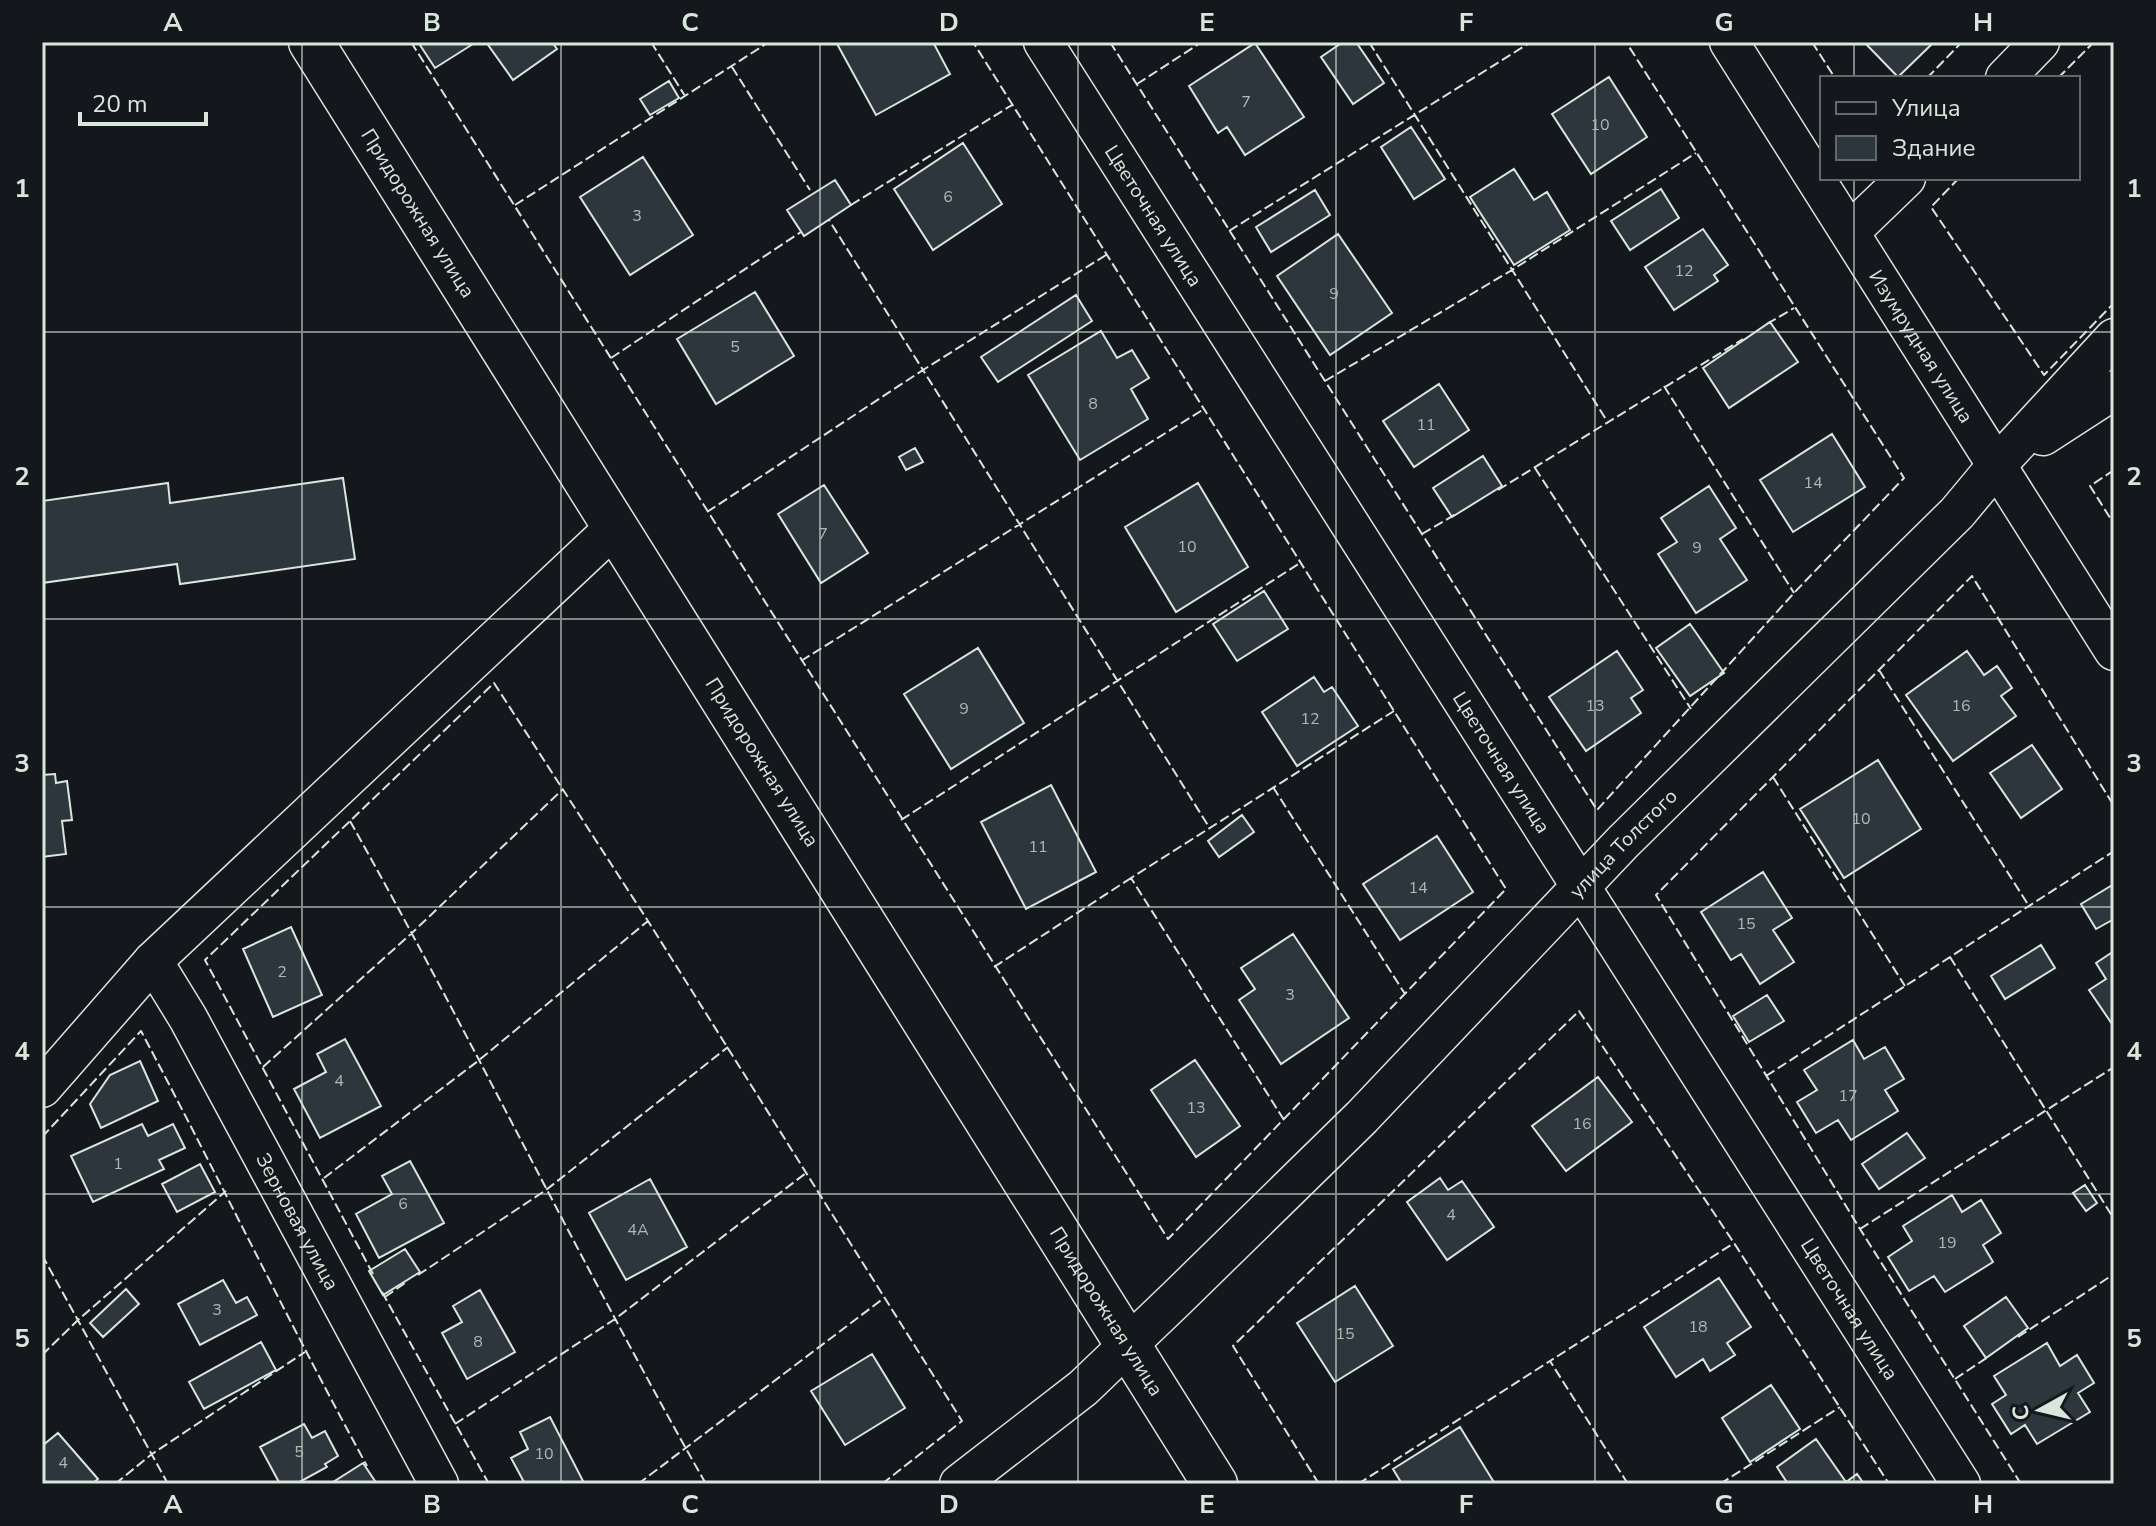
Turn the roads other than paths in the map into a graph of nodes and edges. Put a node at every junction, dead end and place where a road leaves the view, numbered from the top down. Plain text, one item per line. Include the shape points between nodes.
1 (1043, 42) edge
2 (1729, 42) edge
3 (2040, 42) edge
4 (317, 45) edge
5 (2007, 76) edge
6 (1904, 180) edge
7 (1850, 232) junction
8 (2114, 338) edge
9 (2114, 390) edge
10 (1997, 465) junction
11 (615, 527) junction
12 (2114, 651) edge
13 (1581, 887) junction
14 (153, 961) junction
15 (42, 1088) edge
16 (1127, 1344) junction
17 (439, 1484) edge
18 (959, 1484) edge
19 (1215, 1484) edge
20 (1961, 1484) edge

1 - 13 street, Цветочная улица
2 - 7 street, Изумрудная улица
3 - 5 street
4 - 11 street, Придорожная улица
6 - 7 street
7 - 10 street, Изумрудная улица
8 - 10 street, улица Толстого
9 - 10 street
10 - 12 street, Изумрудная улица
10 - 13 street, улица Толстого via 1957,513
11 - 14 street
11 - 16 street, Придорожная улица
13 - 16 street, улица Толстого via 1362,1117
13 - 20 street, Цветочная улица
14 - 15 street
14 - 17 street, Зерновая улица
16 - 18 street, улица Толстого via 1083,1388
16 - 19 street, Придорожная улица

